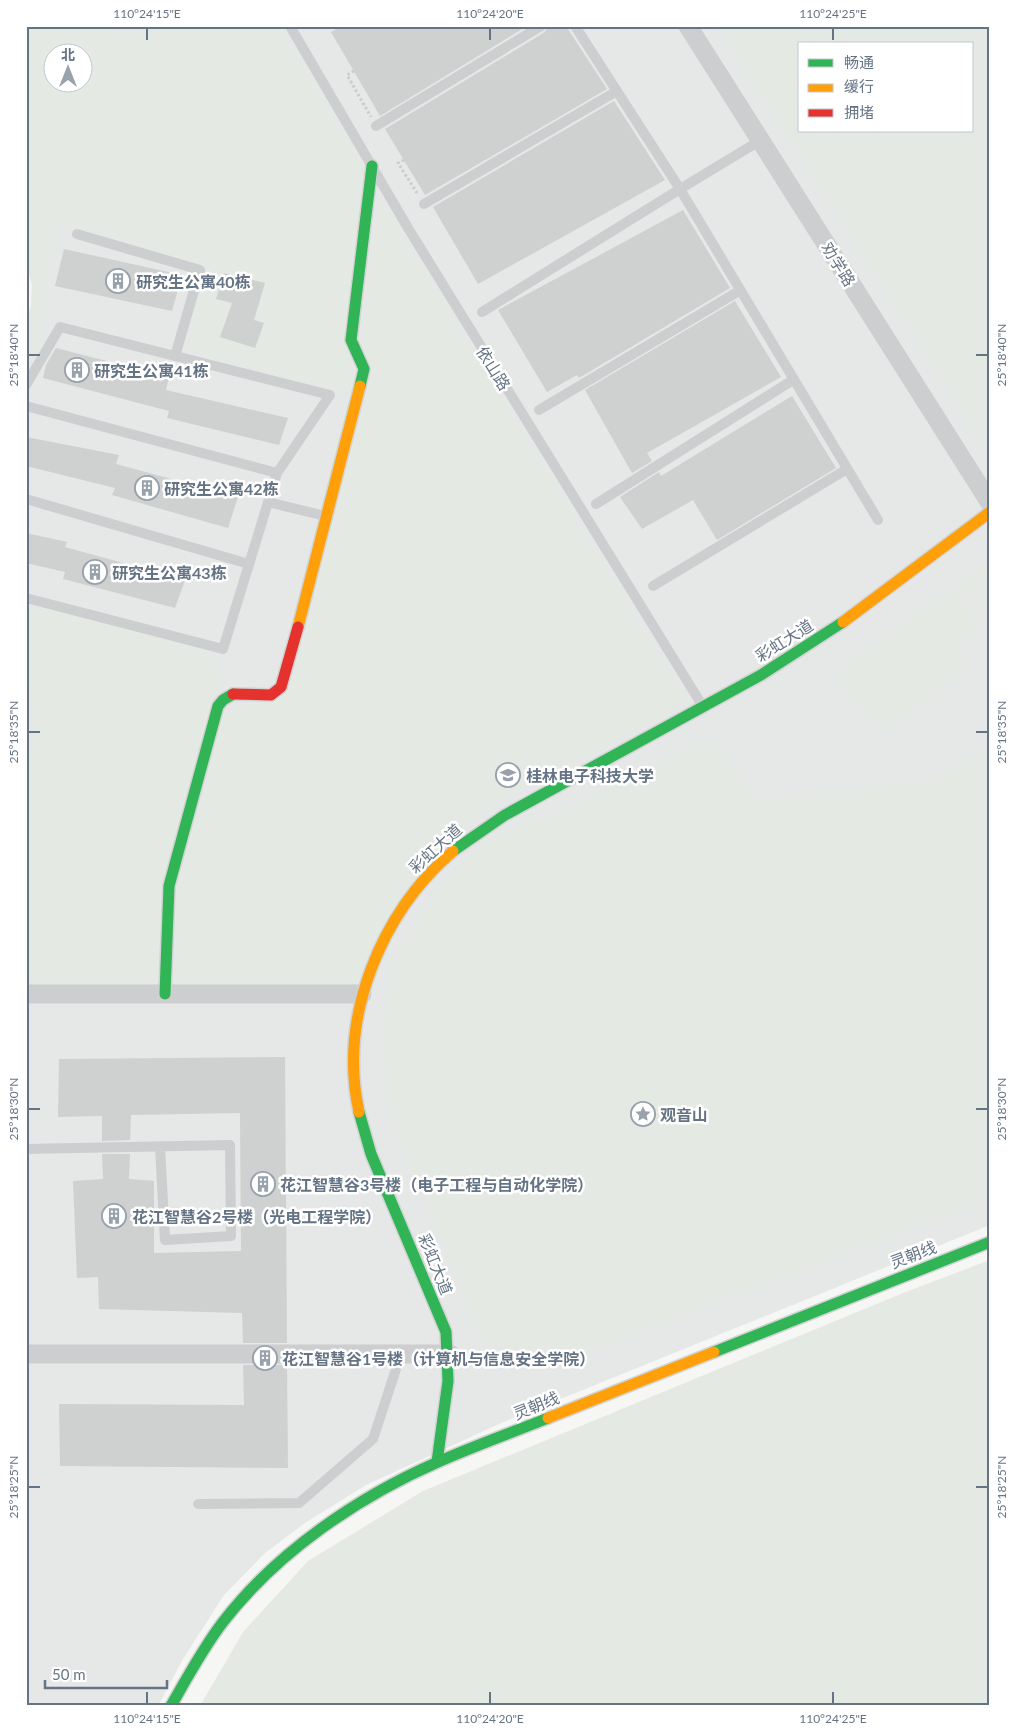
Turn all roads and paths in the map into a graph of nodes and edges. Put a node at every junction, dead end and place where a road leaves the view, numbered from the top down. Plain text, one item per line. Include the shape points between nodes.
1 (290, 26) edge
2 (541, 26) edge
3 (576, 26) edge
4 (688, 26) edge
5 (354, 71) dead end
6 (617, 91) junction
7 (376, 126) joint
8 (760, 140) junction
9 (404, 160) dead end
10 (372, 166) junction
11 (680, 189) junction
12 (424, 204) joint
13 (77, 234) dead end
14 (739, 290) junction
15 (482, 312) dead end
16 (175, 356) junction
17 (793, 380) junction
18 (26, 385) edge
19 (26, 406) edge
20 (539, 410) dead end
21 (847, 469) junction
22 (277, 473) junction
23 (26, 499) edge
24 (268, 502) junction
25 (990, 503) edge
26 (596, 504) dead end
27 (990, 512) edge
28 (326, 516) junction
29 (878, 520) dead end
30 (249, 564) junction
31 (653, 586) dead end
32 (26, 598) edge
33 (704, 707) junction
34 (26, 994) edge
35 (166, 994) junction
36 (362, 994) junction
37 (160, 1147) junction
38 (26, 1149) edge
39 (990, 1242) edge
40 (26, 1354) edge
41 (401, 1354) junction
42 (450, 1354) junction
43 (437, 1462) junction
44 (198, 1504) dead end
45 (171, 1706) edge

1 - 10 lane, 依山路
2 - 7 lane
3 - 6 lane
4 - 8 street, 劝学路
5 - 7 path via 347,75
6 - 11 lane
6 - 12 lane
8 - 11 lane
8 - 25 street, 劝学路
9 - 12 path via 398,163
10 - 28 street via 351,340 364,369
10 - 33 lane, 依山路
11 - 14 lane
11 - 15 lane
13 - 16 lane via 200,270
14 - 17 lane
14 - 20 lane
16 - 18 lane via 60,327
16 - 22 lane via 330,395
17 - 21 lane
17 - 26 lane
19 - 22 lane
21 - 29 lane
21 - 31 lane
22 - 24 lane
23 - 30 lane
24 - 28 lane
24 - 30 lane
27 - 33 street, 彩虹大道 via 848,619
28 - 35 street via 281,687 269,695 233,693 218,706 169,886
30 - 32 lane via 223,649
33 - 36 street, 彩虹大道 via 486,826 463,842 438,864 399,910 376,953
34 - 35 street
35 - 36 street
36 - 42 street, 彩虹大道 via 354,1052 361,1121 446,1332
37 - 37 lane via 230,1145 231,1236 165,1240
37 - 38 lane
39 - 43 street, 灵朝线
40 - 41 street
41 - 42 street
41 - 44 lane via 373,1439 299,1503
42 - 43 street, 彩虹大道
43 - 45 street, 灵朝线 via 361,1503 299,1548 269,1575 224,1621

